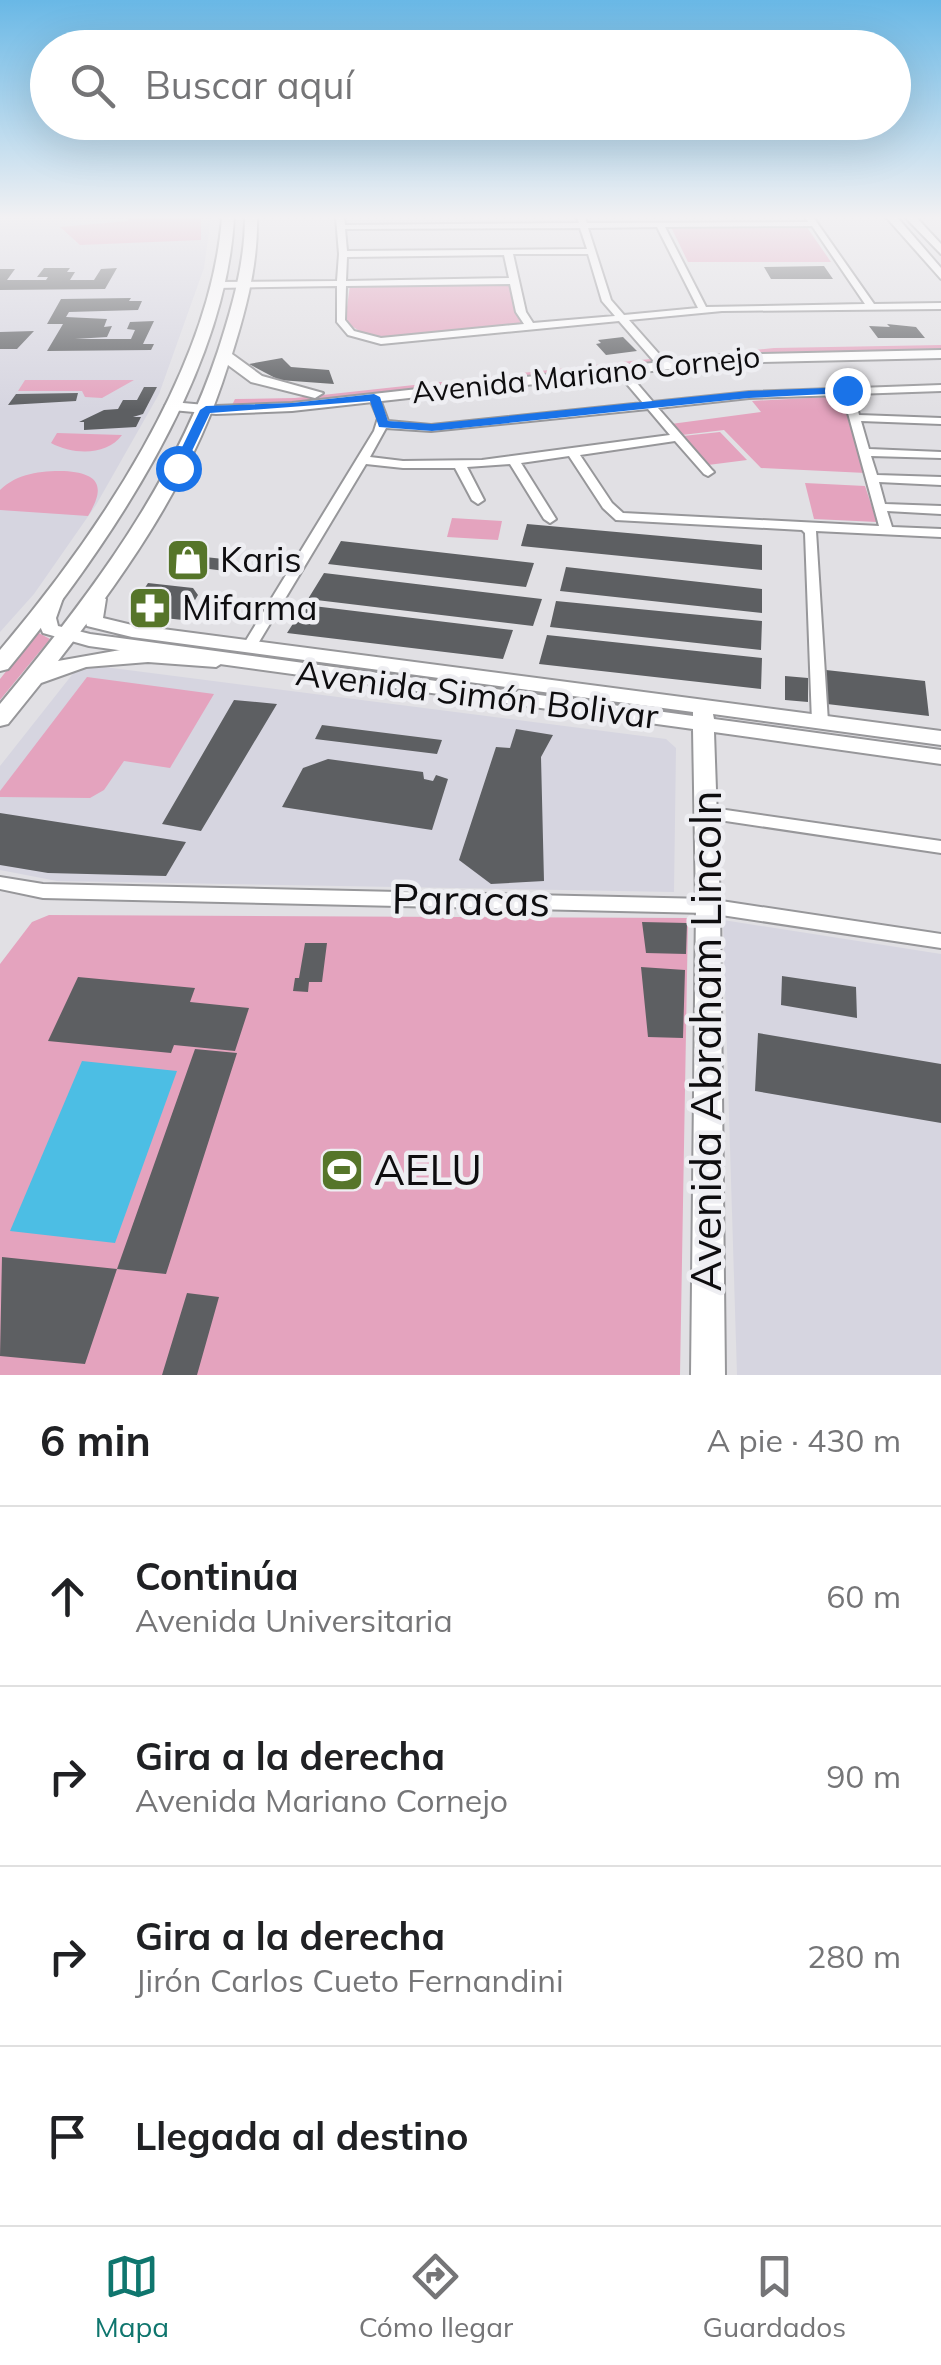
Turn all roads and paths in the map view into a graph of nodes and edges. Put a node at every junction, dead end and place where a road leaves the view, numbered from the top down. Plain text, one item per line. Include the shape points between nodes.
1 (500, 281) edge
2 (514, 281) edge
3 (600, 281) edge
4 (689, 281) edge
5 (853, 281) edge
6 (342, 283) junction
7 (216, 284) joint
8 (245, 284) junction
9 (870, 306) junction
10 (941, 306) edge
11 (704, 309) junction
12 (618, 318) junction
13 (530, 326) junction
14 (941, 345) edge
15 (941, 354) edge
16 (225, 356) junction
17 (659, 361) junction
18 (620, 370) junction
19 (941, 388) edge
20 (847, 390) junction
21 (315, 393) junction
22 (374, 397) junction
23 (208, 403) junction
24 (173, 404) junction
25 (650, 405) junction
26 (857, 418) junction
27 (941, 421) edge
28 (383, 424) junction
29 (678, 437) junction
30 (154, 444) junction
31 (189, 446) junction
32 (571, 450) junction
33 (865, 452) junction
34 (941, 454) edge
35 (512, 458) junction
36 (364, 460) junction
37 (459, 464) junction
38 (708, 472) dead end
39 (871, 478) junction
40 (941, 481) edge
41 (478, 500) dead end
42 (879, 507) junction
43 (941, 510) edge
44 (550, 519) dead end
45 (805, 525) junction
46 (886, 529) junction
47 (941, 532) edge
48 (85, 556) junction
49 (123, 565) junction
50 (55, 596) junction
51 (97, 599) junction
52 (69, 636) junction
53 (248, 647) junction
54 (216, 660) junction
55 (283, 660) junction
56 (0, 664) edge
57 (29, 684) junction
58 (703, 716) junction
59 (0, 720) edge
60 (820, 722) junction
61 (941, 738) edge
62 (941, 758) edge
63 (705, 813) junction
64 (941, 847) edge
65 (0, 883) edge
66 (708, 906) junction
67 (941, 941) edge
68 (708, 1375) edge

1 - 6 street
2 - 13 street
3 - 12 street
4 - 11 street
5 - 9 street
6 - 8 street
6 - 13 street via 343,327 364,338 399,341
7 - 8 street
7 - 24 main road
8 - 16 main road
9 - 10 street
9 - 11 street
11 - 12 street
12 - 13 street
12 - 17 street
14 - 17 main road, Avenida Mariano Cornejo via 778,346
15 - 17 main road, Avenida Mariano Cornejo
16 - 21 main road via 257,378
16 - 23 main road
17 - 18 main road, Avenida Mariano Cornejo
17 - 21 main road, Avenida Mariano Cornejo
18 - 22 main road, Avenida Mariano Cornejo
18 - 25 street
19 - 20 street
20 - 25 street
20 - 26 street
21 - 23 main road, Avenida Mariano Cornejo
22 - 23 main road, Avenida Mariano Cornejo via 292,406
22 - 28 street
23 - 24 main road, Avenida Mariano Cornejo
23 - 31 main road
24 - 30 main road
25 - 28 street via 452,426
25 - 29 street
26 - 27 street
26 - 33 street
28 - 36 street
29 - 32 street
29 - 38 street
30 - 31 main road
30 - 48 main road
31 - 49 main road
32 - 35 street
32 - 45 street via 620,517
33 - 34 street
33 - 39 street
35 - 37 street
35 - 44 street
36 - 37 street
36 - 53 street
37 - 41 street
39 - 40 street
39 - 42 street
42 - 43 street
42 - 46 street
45 - 46 street
45 - 60 street via 811,533
46 - 47 street
48 - 49 main road via 96,569
48 - 50 main road
49 - 51 main road
50 - 52 main road via 47,624
50 - 56 main road
51 - 52 main road
51 - 53 main road, Avenida Simón Bolivar via 92,618 101,626
52 - 54 main road, Avenida Simón Bolivar
52 - 57 main road
53 - 55 main road, Avenida Simón Bolivar
54 - 55 main road, Avenida Simón Bolivar
54 - 57 main road via 104,656 66,664
55 - 58 main road, Avenida Simón Bolivar
57 - 59 main road
58 - 60 main road, Avenida Simón Bolivar
58 - 62 main road, Avenida Simón Bolivar
58 - 63 main road, Avenida Abraham Lincoln
60 - 61 main road, Avenida Simón Bolivar
63 - 64 street
63 - 66 main road, Avenida Abraham Lincoln
65 - 66 street, Paracas via 43,891
66 - 67 street, Paracas
66 - 68 main road, Avenida Abraham Lincoln

